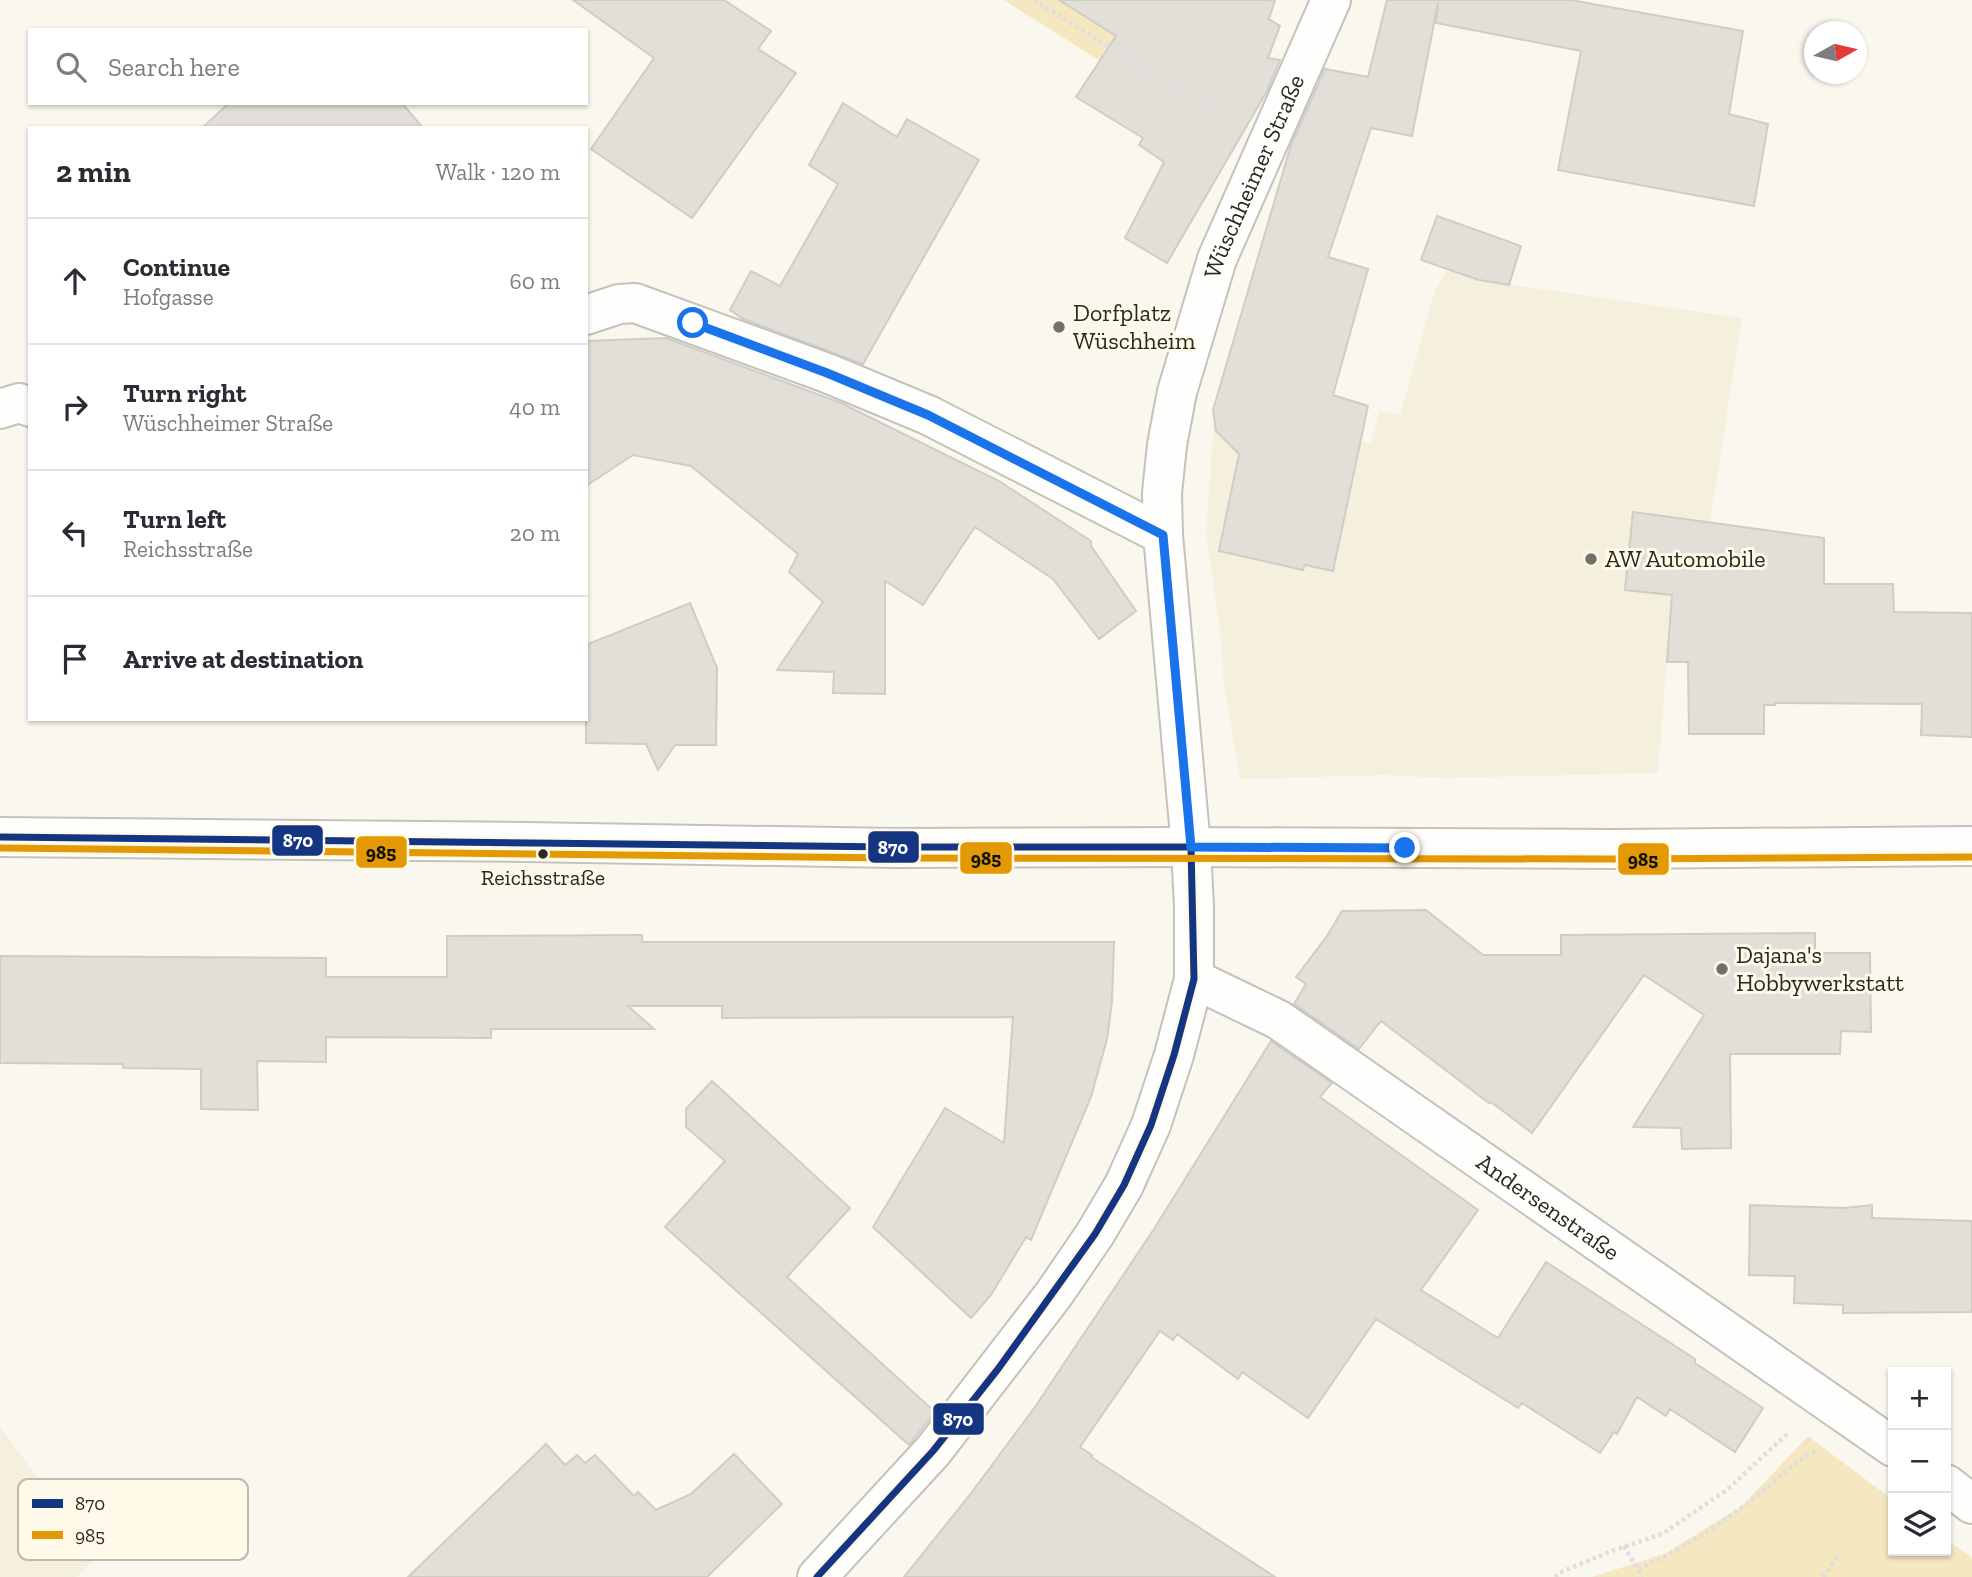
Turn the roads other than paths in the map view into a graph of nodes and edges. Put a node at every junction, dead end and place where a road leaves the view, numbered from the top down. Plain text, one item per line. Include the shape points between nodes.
1 (1331, 0) edge
2 (588, 314) edge
3 (28, 406) edge
4 (0, 409) edge
5 (1163, 535) junction
6 (0, 837) edge
7 (1972, 846) edge
8 (1191, 847) junction
9 (1194, 979) junction
10 (1888, 1444) edge
11 (1951, 1488) edge
12 (1972, 1504) edge
13 (817, 1577) edge

1 - 5 street, Wüschheimer Straße via 1217,259 1177,393 1162,493
2 - 5 street via 635,303 827,373 928,415
3 - 4 street via 19,403
5 - 8 street, Wüschheimer Straße
6 - 8 street
7 - 8 street
8 - 9 street, Wüschheimer Straße
9 - 10 street, Andersenstraße via 1279,1020
9 - 13 street, Wüschheimer Straße via 1151,1125 1096,1234 933,1451
11 - 12 street

